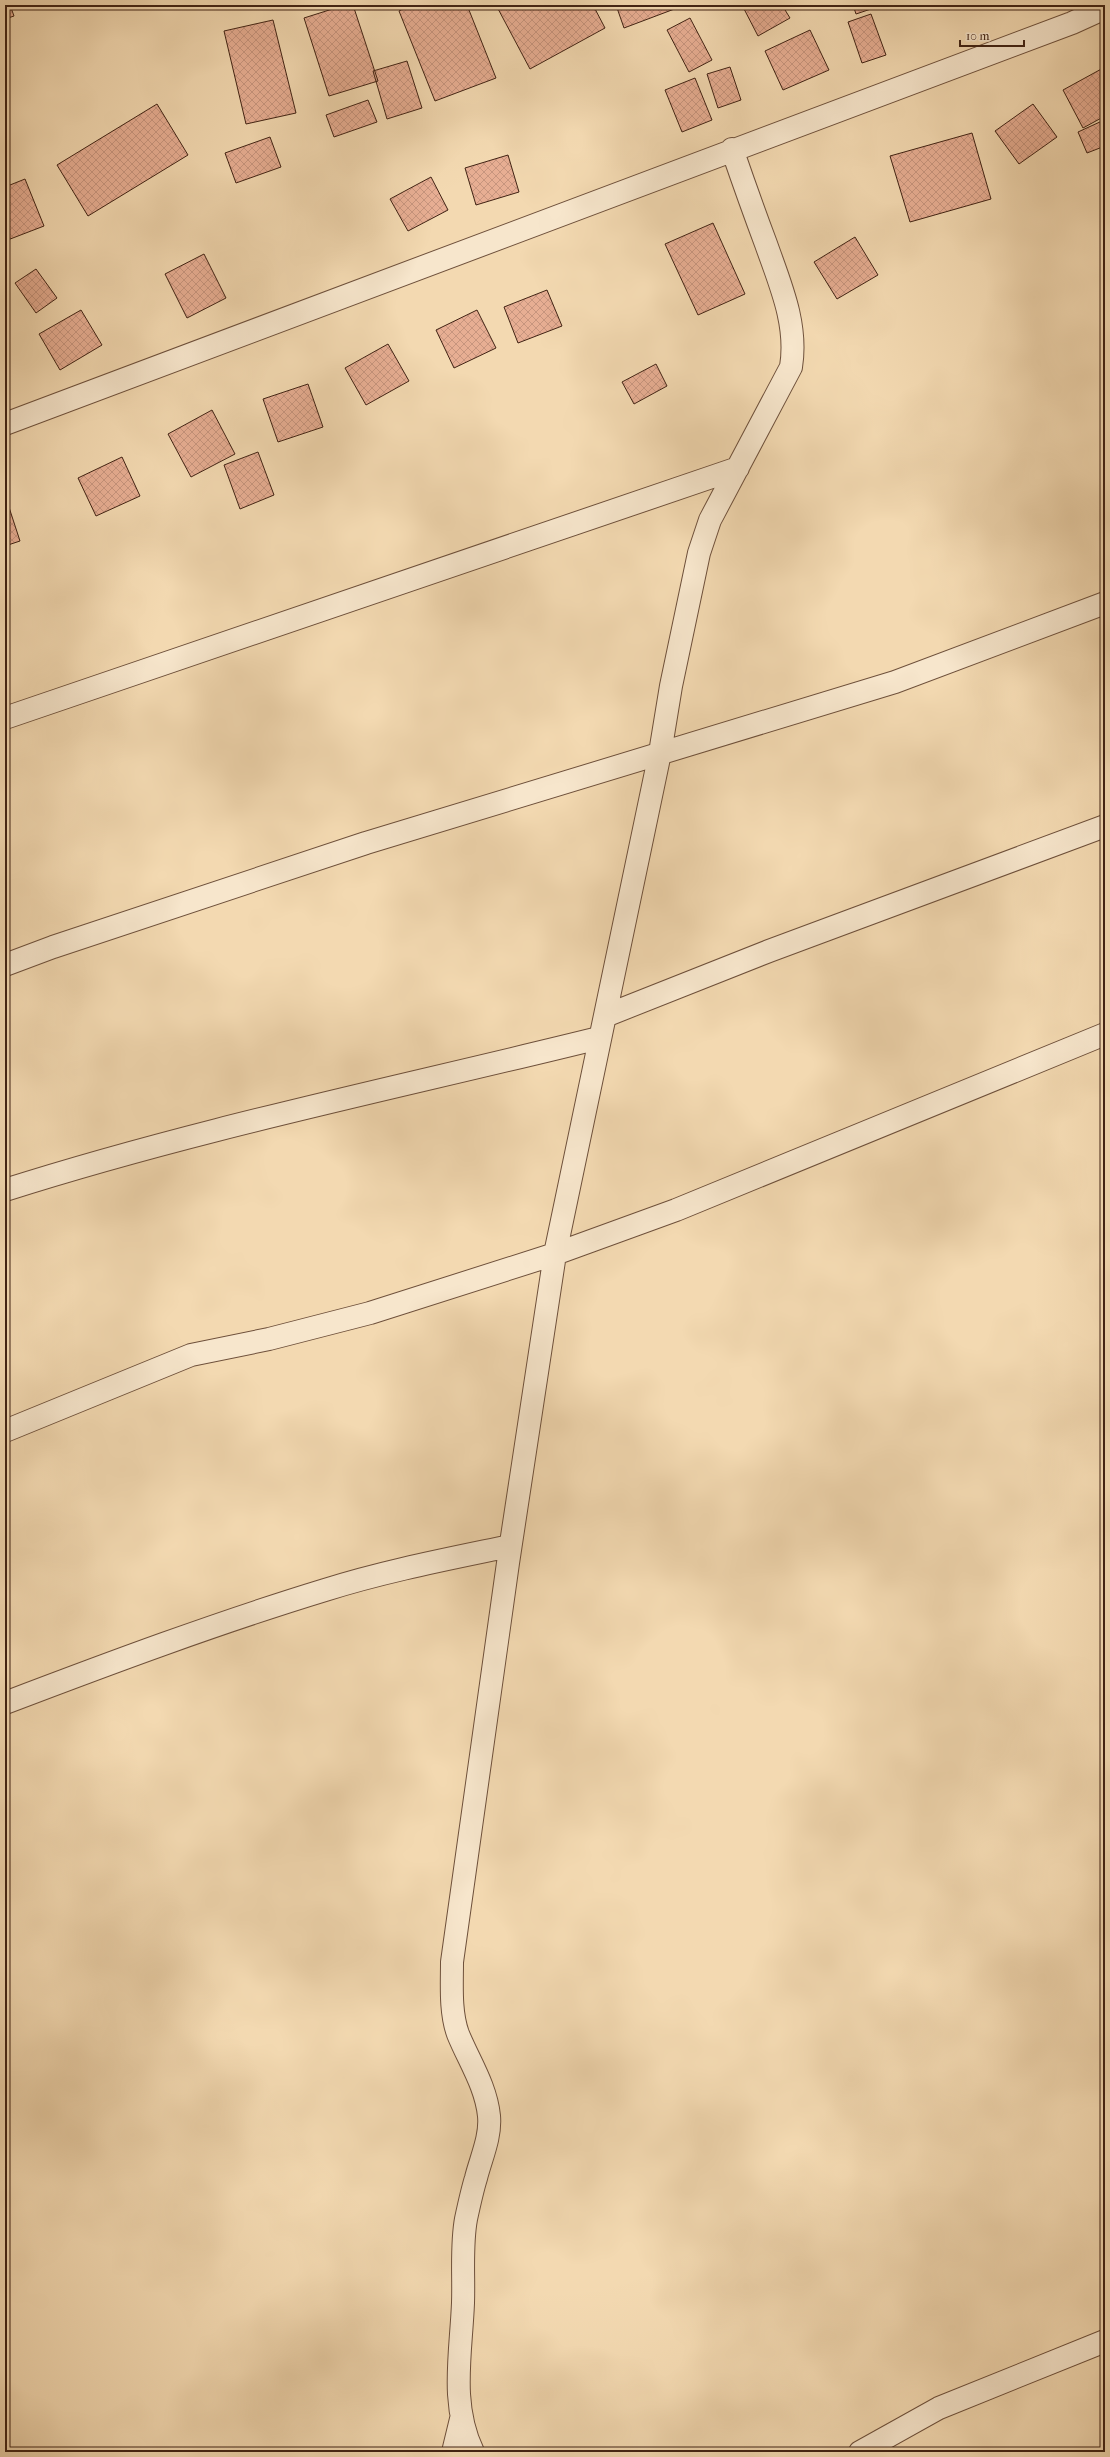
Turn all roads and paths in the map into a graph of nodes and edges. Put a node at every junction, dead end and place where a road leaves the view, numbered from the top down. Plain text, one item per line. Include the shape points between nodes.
1 (1105, 8) edge
2 (732, 149) junction
3 (5, 424) edge
4 (738, 468) junction
5 (1105, 603) edge
6 (5, 718) edge
7 (660, 753) junction
8 (1105, 826) edge
9 (5, 965) edge
10 (605, 1016) junction
11 (1105, 1034) edge
12 (599, 1038) junction
13 (5, 1190) edge
14 (555, 1254) junction
15 (5, 1431) edge
16 (510, 1546) junction
17 (5, 1704) edge
18 (1105, 2341) edge
19 (461, 2419) junction
20 (453, 2452) edge
21 (474, 2452) edge
22 (860, 2452) edge

1 - 2 street via 1072,23
2 - 3 street
2 - 4 street via 783,291 792,326 794,347 791,367
4 - 6 street
4 - 7 street via 710,520 699,553 672,679
5 - 7 street via 894,682
7 - 9 street via 366,843
7 - 10 street
8 - 10 street via 769,951
10 - 12 street
11 - 14 street via 676,1210
12 - 13 street via 80,1166
12 - 14 street
14 - 15 street via 370,1312 269,1339 190,1355
14 - 16 street
16 - 17 street via 442,1560 325,1590 110,1663
16 - 19 street via 452,1962 452,2000 458,2033 477,2072 489,2116 486,2149 476,2177 466,2221 458,2382
18 - 22 street via 940,2408
19 - 20 street
19 - 21 street

